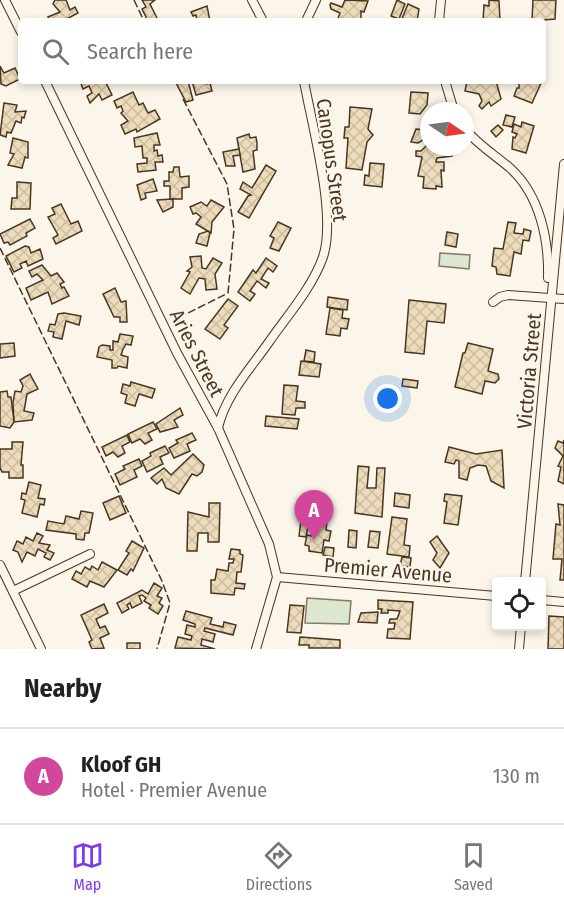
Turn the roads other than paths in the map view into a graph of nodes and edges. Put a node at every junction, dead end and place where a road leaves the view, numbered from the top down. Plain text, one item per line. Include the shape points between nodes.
1 (5, 0) edge
2 (252, 0) edge
3 (316, 0) edge
4 (441, 0) edge
5 (261, 18) edge
6 (307, 18) edge
7 (439, 18) edge
8 (18, 26) edge
9 (46, 84) edge
10 (305, 84) edge
11 (446, 84) edge
12 (451, 102) edge
13 (474, 137) edge
14 (564, 164) edge
15 (550, 298) junction
16 (564, 299) edge
17 (493, 302) dead end
18 (218, 428) junction
19 (90, 554) dead end
20 (0, 565) edge
21 (277, 576) junction
22 (525, 577) edge
23 (13, 591) junction
24 (492, 596) edge
25 (546, 600) edge
26 (564, 602) edge
27 (521, 631) edge
28 (41, 649) edge
29 (256, 649) edge
30 (519, 649) edge

1 - 8 street
2 - 5 street
3 - 6 street
4 - 7 street
9 - 18 street, Aries Street via 177,353
10 - 18 street, Canopus Street via 325,201 324,254 302,294 229,401
11 - 12 street
13 - 15 street via 512,169 539,214 548,255
14 - 15 street, Victoria Street
15 - 16 street
15 - 17 street via 508,295
15 - 22 street, Victoria Street
18 - 21 street, Aries Street via 269,544
19 - 23 street
20 - 23 street
21 - 24 street, Premier Avenue
21 - 29 street
23 - 28 street
25 - 26 street
27 - 30 street

